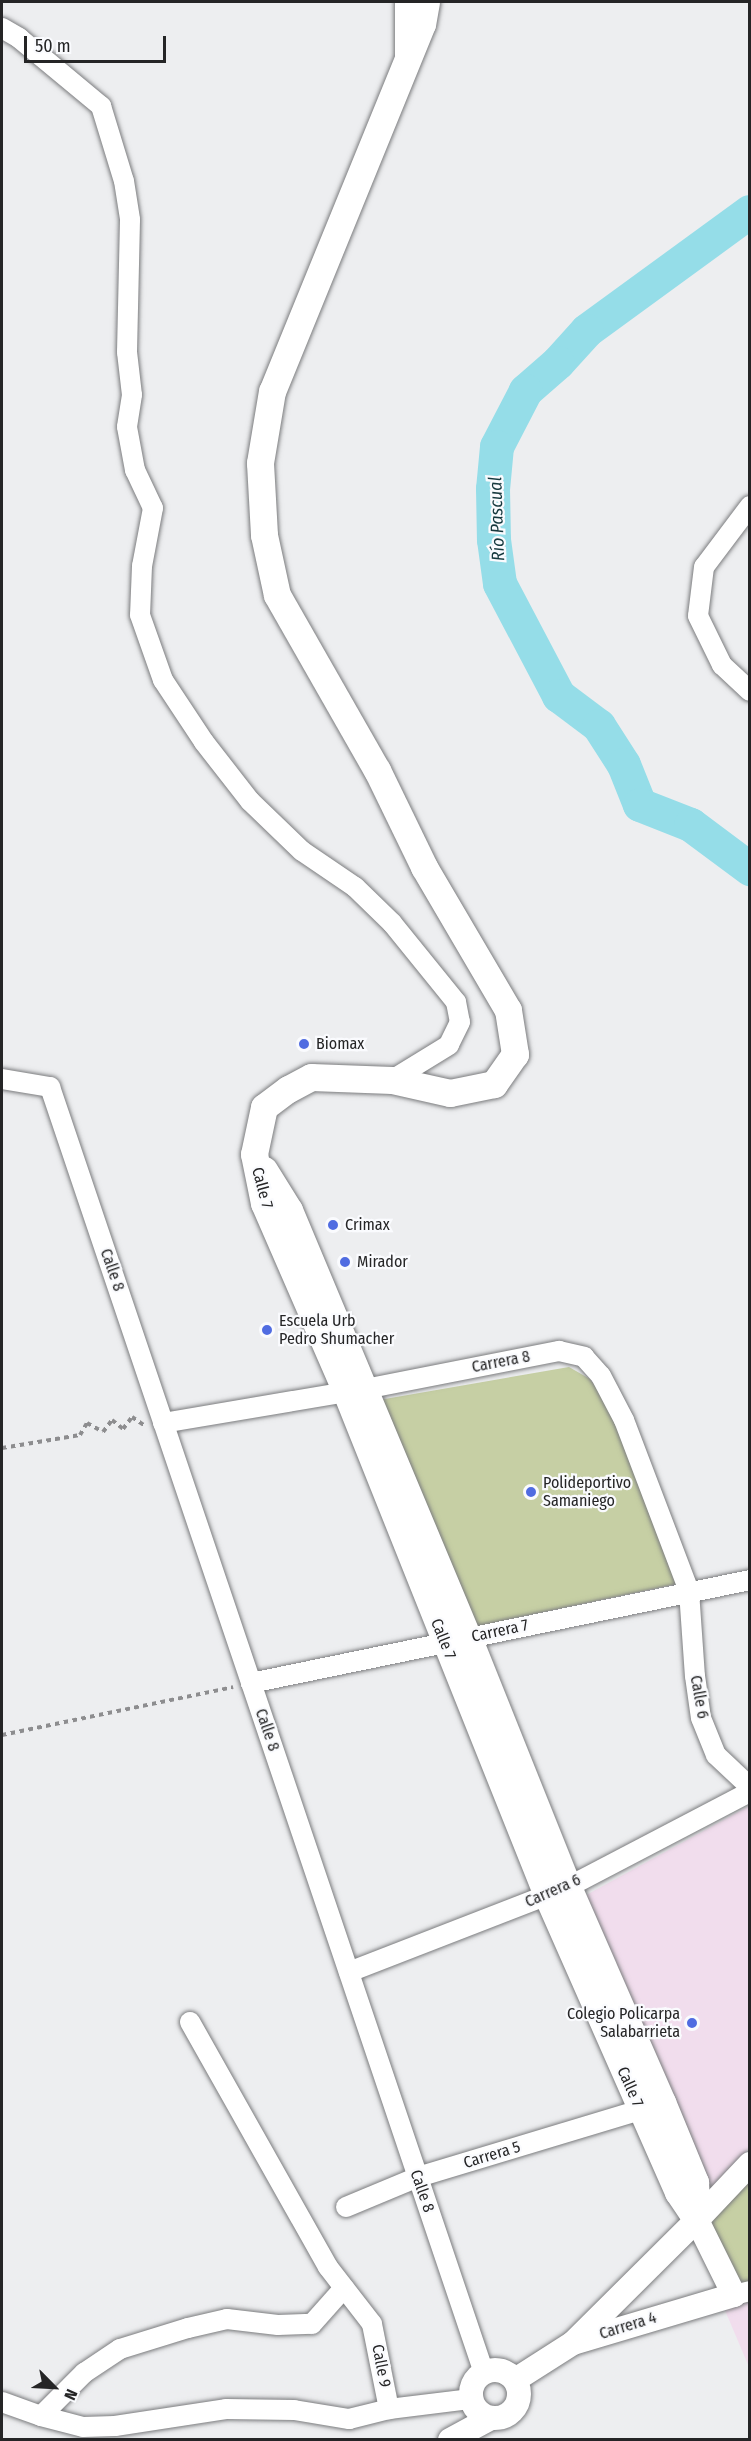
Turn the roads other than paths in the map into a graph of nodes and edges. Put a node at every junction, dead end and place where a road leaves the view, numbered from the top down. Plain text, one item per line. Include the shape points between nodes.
1 (405, 2) edge
2 (426, 2) edge
3 (2, 28) edge
4 (406, 65) junction
5 (750, 506) edge
6 (750, 691) edge
7 (2, 1079) edge
8 (392, 1080) junction
9 (355, 1391) junction
10 (163, 1423) junction
11 (750, 1580) edge
12 (689, 1591) junction
13 (456, 1640) junction
14 (251, 1683) junction
15 (750, 1790) edge
16 (557, 1891) junction
17 (349, 1972) junction
18 (190, 2022) dead end
19 (640, 2110) junction
20 (750, 2164) edge
21 (418, 2177) junction
22 (346, 2206) dead end
23 (697, 2220) junction
24 (344, 2288) junction
25 (742, 2293) edge
26 (573, 2343) junction
27 (484, 2373) junction
28 (515, 2380) junction
29 (471, 2399) junction
30 (2, 2402) edge
31 (389, 2409) junction
32 (41, 2416) junction
33 (489, 2419) junction
34 (450, 2439) edge

1 - 4 street
2 - 4 main road
3 - 8 street via 101,106 124,181 130,220 127,352 132,395 127,426 135,470 153,508 142,566 140,615 163,680 250,801 302,851 355,887 393,923 456,1002 460,1022 449,1045
4 - 8 main road via 272,391 260,463 264,535 277,594 377,770 424,867 508,1010 515,1054 494,1084 450,1093
5 - 6 street via 704,567 698,616 722,665
7 - 10 street, Calle 8 via 50,1087
8 - 9 main road, Calle 7 via 311,1077 288,1089 264,1107 254,1154 264,1203
9 - 10 street, Carrera 8
9 - 12 street, Carrera 8 via 559,1351 584,1357 601,1376 624,1420
9 - 13 main road, Calle 7
10 - 14 street, Calle 8
11 - 12 street, Carrera 7
12 - 13 street, Carrera 7
12 - 15 street, Calle 6 via 701,1718 716,1755
13 - 14 street, Carrera 7
13 - 16 main road, Calle 7
14 - 17 street, Calle 8
15 - 16 street, Carrera 6
16 - 17 street, Carrera 6
16 - 19 main road, Calle 7
16 - 23 main road, Calle 7 via 695,2182
17 - 21 street, Calle 8
18 - 24 street via 328,2267
19 - 21 street, Carrera 5
19 - 23 main road, Calle 7 via 678,2192
20 - 23 street
21 - 22 street, Carrera 5
21 - 27 street, Calle 8
23 - 25 street, Calle 7
23 - 26 street
24 - 31 street, Calle 9 via 372,2324
24 - 32 street via 312,2324 227,2319 120,2349 84,2373
25 - 26 street, Carrera 4
26 - 28 street, Carrera 4
27 - 28 street via 502,2371
27 - 29 street via 472,2385
28 - 33 street via 520,2396 513,2411
29 - 31 street
29 - 33 street via 477,2412
30 - 32 street
31 - 32 street via 349,2419 294,2410 226,2409 115,2426 83,2427
33 - 34 street

